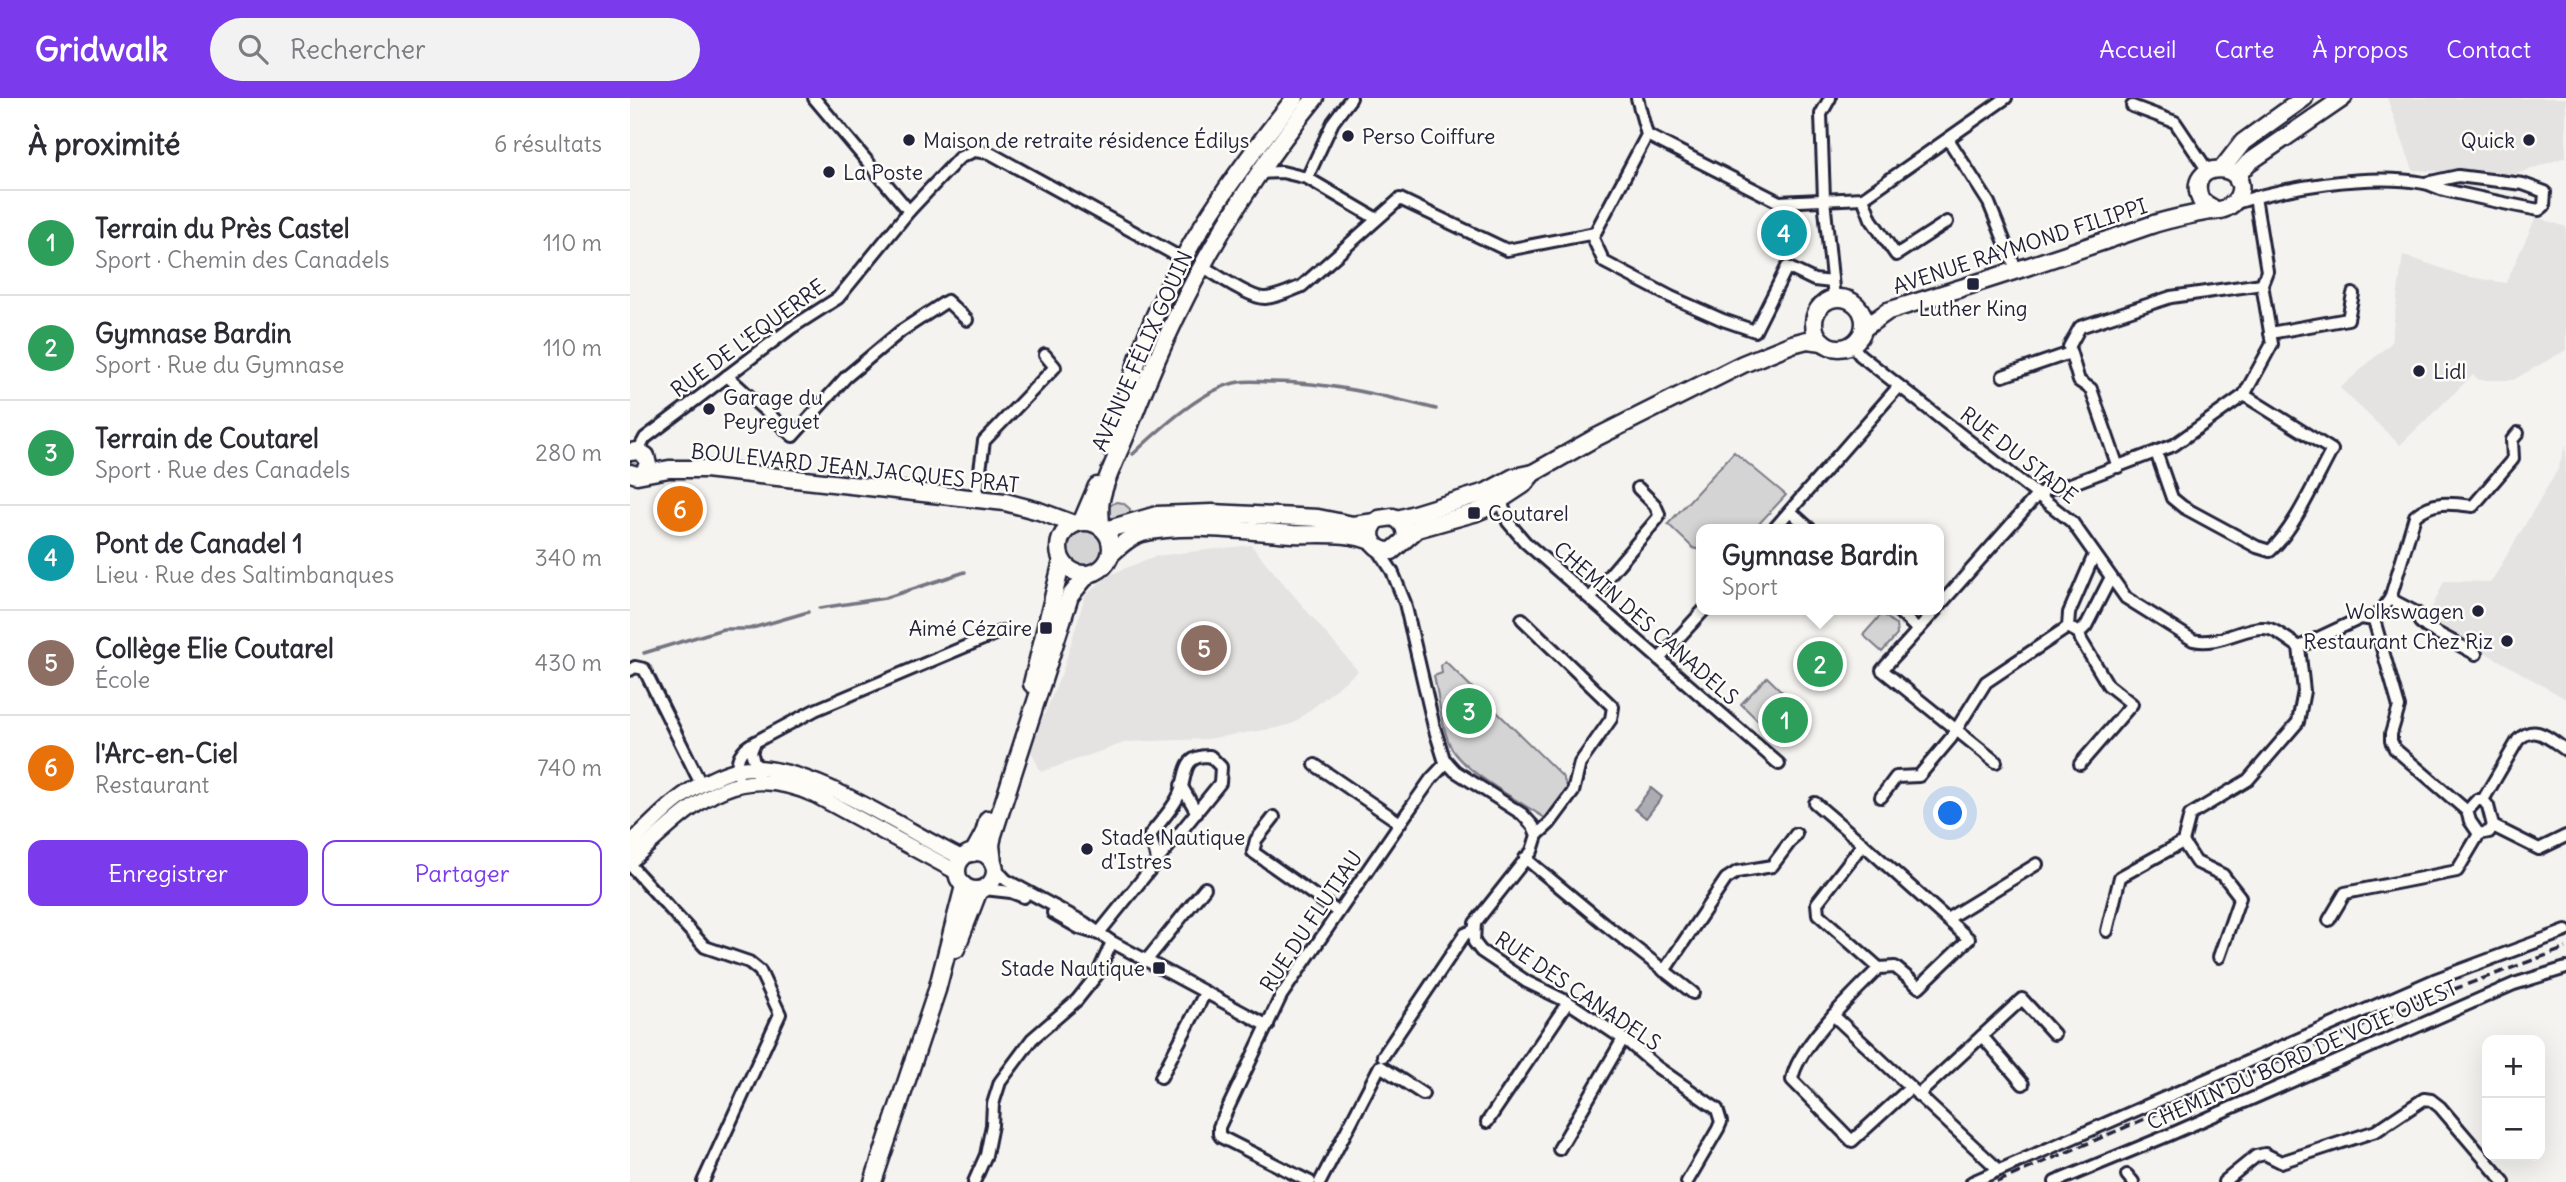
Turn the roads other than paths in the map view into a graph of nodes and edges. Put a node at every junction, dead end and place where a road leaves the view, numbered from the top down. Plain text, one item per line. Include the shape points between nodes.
1 (814, 98) edge
2 (1296, 98) edge
3 (1315, 98) edge
4 (1351, 98) edge
5 (1637, 98) edge
6 (1830, 98) edge
7 (2006, 98) edge
8 (2304, 98) edge
9 (2343, 98) edge
10 (2132, 106) dead end
11 (1647, 135) junction
12 (1948, 139) junction
13 (2215, 170) junction
14 (1258, 173) junction
15 (1307, 178) junction
16 (2239, 183) junction
17 (2426, 183) junction
18 (2198, 190) junction
19 (2255, 197) junction
20 (1863, 198) junction
21 (1824, 200) junction
22 (2233, 204) junction
23 (2216, 210) junction
24 (909, 211) junction
25 (1377, 219) junction
26 (2165, 220) junction
27 (1947, 222) dead end
28 (1591, 234) junction
29 (1183, 259) junction
30 (1201, 265) junction
31 (2018, 270) junction
32 (2262, 284) junction
33 (1833, 290) junction
34 (2353, 294) dead end
35 (1856, 305) junction
36 (1888, 311) junction
37 (967, 320) dead end
38 (1814, 320) junction
39 (1864, 328) junction
40 (2270, 333) junction
41 (1823, 342) junction
42 (1792, 344) junction
43 (1852, 345) junction
44 (2070, 353) junction
45 (1045, 355) dead end
46 (727, 376) junction
47 (2003, 376) dead end
48 (1899, 386) junction
49 (2244, 395) junction
50 (2518, 433) dead end
51 (2156, 452) junction
52 (636, 466) edge
53 (2118, 467) junction
54 (1534, 473) junction
55 (1638, 488) dead end
56 (2039, 495) junction
57 (976, 499) junction
58 (1501, 500) junction
59 (1039, 511) junction
60 (1790, 511) junction
61 (1398, 519) junction
62 (1078, 522) junction
63 (1375, 522) junction
64 (1778, 524) edge
65 (1804, 524) edge
66 (1103, 528) junction
67 (1059, 544) junction
68 (1401, 544) junction
69 (1375, 545) junction
70 (1111, 554) junction
71 (2094, 555) junction
72 (1062, 561) junction
73 (1392, 571) junction
74 (1088, 574) junction
75 (2110, 579) junction
76 (1590, 598) junction
77 (2390, 599) junction
78 (1944, 601) edge
79 (1700, 615) edge
80 (1902, 615) edge
81 (1932, 615) edge
82 (1522, 620) dead end
83 (2374, 620) junction
84 (1918, 630) junction
85 (2073, 630) junction
86 (1002, 631) dead end
87 (2299, 647) junction
88 (2476, 654) dead end
89 (1660, 660) junction
90 (630, 670) edge
91 (1956, 729) junction
92 (755, 742) junction
93 (2566, 750) edge
94 (1447, 762) junction
95 (1996, 762) dead end
96 (1779, 764) dead end
97 (2080, 764) dead end
98 (1315, 765) dead end
99 (759, 775) junction
100 (739, 777) junction
101 (701, 784) junction
102 (1181, 785) junction
103 (1881, 797) dead end
104 (2483, 800) junction
105 (1815, 803) dead end
106 (2467, 811) junction
107 (1197, 813) junction
108 (1274, 817) dead end
109 (1400, 823) junction
110 (2493, 826) junction
111 (1796, 834) dead end
112 (2479, 834) junction
113 (1536, 835) junction
114 (2566, 836) edge
115 (2183, 842) junction
116 (630, 844) edge
117 (1863, 844) junction
118 (1525, 858) junction
119 (630, 863) edge
120 (1158, 863) junction
121 (2037, 864) dead end
122 (993, 865) junction
123 (970, 875) junction
124 (1206, 888) dead end
125 (1338, 912) junction
126 (1947, 919) junction
127 (2329, 920) dead end
128 (1474, 930) junction
129 (2107, 931) dead end
130 (2566, 931) edge
131 (1098, 934) junction
132 (1111, 942) junction
133 (2219, 957) dead end
134 (1146, 961) junction
135 (1879, 968) junction
136 (2566, 968) edge
137 (1664, 971) junction
138 (1205, 993) junction
139 (1693, 993) dead end
140 (1568, 1002) junction
141 (1833, 1015) junction
142 (1268, 1026) junction
143 (2054, 1034) dead end
144 (1982, 1036) junction
145 (1623, 1039) junction
146 (1383, 1056) dead end
147 (1161, 1077) dead end
148 (2023, 1084) dead end
149 (1914, 1091) junction
150 (1423, 1094) dead end
151 (1487, 1122) dead end
152 (1559, 1149) dead end
153 (1999, 1170) junction
154 (2077, 1177) edge
155 (703, 1182) edge
156 (873, 1182) edge
157 (974, 1182) edge
158 (1310, 1182) edge
159 (1320, 1182) edge
160 (1687, 1182) edge
161 (1972, 1182) edge
162 (2055, 1182) edge
163 (2224, 1182) edge
164 (2504, 1182) edge

1 - 24 street
2 - 29 main road, AVENUE FÉLIX GOUIN via 1256,146
3 - 14 main road, AVENUE FÉLIX GOUIN
4 - 15 street via 1333,122
5 - 11 street
6 - 21 street via 1821,114
7 - 12 street
8 - 13 main road via 2243,142
9 - 16 main road via 2248,163
10 - 13 street via 2175,122
11 - 21 street via 1779,202
11 - 28 street
12 - 20 street
12 - 31 street via 1989,203
13 - 16 main road via 2228,171
13 - 18 main road via 2202,176
14 - 15 street
14 - 30 main road, AVENUE FÉLIX GOUIN
15 - 25 street
16 - 19 street
16 - 22 main road
17 - 17 street via 2539,210 2545,201 2545,192 2523,184 2458,176
17 - 19 street via 2388,180 2322,185
18 - 23 main road via 2201,201
18 - 26 main road, AVENUE RAYMOND FILIPPI
19 - 22 street
19 - 32 street via 2267,271
20 - 21 street
20 - 27 street via 1871,219 1896,255
21 - 33 street
22 - 23 main road
23 - 26 main road, AVENUE RAYMOND FILIPPI
24 - 29 street, RUE DE L'EQUERRE via 972,148 990,153
24 - 46 street, RUE DE L'EQUERRE via 838,298
25 - 28 street via 1400,199 1507,250
25 - 30 street via 1302,286 1282,294 1262,298
26 - 31 main road, AVENUE RAYMOND FILIPPI
28 - 33 street via 1604,262 1682,302 1755,331 1787,267
29 - 62 main road, AVENUE FÉLIX GOUIN via 1146,337 1093,497
30 - 66 main road, AVENUE FÉLIX GOUIN via 1140,397 1101,500
31 - 36 main road, AVENUE RAYMOND FILIPPI
32 - 40 street
32 - 44 street via 2171,297 2081,327 2068,348
33 - 35 main road
33 - 38 main road
34 - 40 street via 2348,319
35 - 36 main road, AVENUE RAYMOND FILIPPI
35 - 39 main road
36 - 39 main road, AVENUE RAYMOND FILIPPI
37 - 46 street via 947,302 901,331 846,377 793,436
38 - 41 main road
38 - 42 main road
39 - 43 main road
40 - 49 street via 2272,344
41 - 42 main road
41 - 43 main road via 1837,348
42 - 54 main road via 1667,401
43 - 48 street, RUE DU STADE
44 - 47 street
44 - 53 street via 2079,381 2091,389
45 - 57 street via 1055,367 984,441
46 - 52 street, RUE DE L'EQUERRE via 645,438
48 - 56 street, RUE DU STADE
48 - 60 street
49 - 51 street via 2174,445
49 - 51 street via 2332,450 2270,551 2172,498
50 - 77 street via 2512,440 2513,458 2473,506 2445,502 2424,507 2415,516
51 - 53 street
52 - 57 main road, BOULEVARD JEAN JACQUES PRAT via 705,469
53 - 56 street via 2045,489
54 - 58 main road
54 - 61 main road
55 - 76 street via 1660,514
56 - 71 street, RUE DU STADE via 2072,522
56 - 78 street
57 - 59 main road, BOULEVARD JEAN JACQUES PRAT
58 - 68 main road via 1417,529
58 - 76 street, CHEMIN DES CANADELS via 1508,522 1525,542
59 - 62 main road, BOULEVARD JEAN JACQUES PRAT
59 - 67 main road, BOULEVARD JEAN JACQUES PRAT
60 - 64 street
60 - 65 street
61 - 63 main road via 1383,517
61 - 68 main road via 1405,528
62 - 66 main road via 1090,521
62 - 67 main road
63 - 66 main road via 1353,525 1318,518 1157,514
63 - 69 main road via 1371,531
66 - 70 main road via 1110,537
67 - 72 main road
68 - 69 main road via 1387,551
68 - 73 street
69 - 70 main road via 1349,535 1162,530 1125,541
69 - 73 street
70 - 74 main road via 1101,569
71 - 75 street, RUE DU STADE
71 - 85 street via 2069,613
72 - 74 main road via 1076,572
72 - 123 main road via 1026,703
73 - 94 street via 1405,603 1434,727
74 - 122 main road via 1070,596 993,835
75 - 85 street via 2086,626
75 - 87 street, RUE DU STADE via 2126,598 2193,640 2205,643 2270,629
76 - 89 street, CHEMIN DES CANADELS
77 - 83 street
77 - 88 street via 2417,613 2426,627
79 - 89 street
80 - 84 street
81 - 84 street
82 - 113 street, RUE DES CANADELS via 1613,707 1611,719 1580,763 1573,792
83 - 87 street via 2361,618
83 - 106 street via 2399,707 2391,741
84 - 91 street via 1882,670
85 - 91 street via 1986,682
85 - 97 street via 2108,685 2132,704
86 - 92 street via 815,710
87 - 115 street via 2304,691 2298,722 2248,780 2190,815
89 - 96 street, CHEMIN DES CANADELS
90 - 101 street via 643,669
91 - 95 street
91 - 103 street via 1919,776 1896,778
92 - 99 street via 751,752
92 - 100 street via 742,750
93 - 104 street via 2542,734 2526,732
94 - 109 street, RUE DU FLUTIAU
94 - 113 street via 1522,814
98 - 109 street
99 - 100 street
99 - 123 street via 780,771 810,779
100 - 101 street
100 - 119 street via 704,798
101 - 116 street
102 - 107 street
102 - 107 street via 1189,762 1199,756 1210,756 1221,767 1220,783
102 - 120 street via 1180,794 1150,835
104 - 106 street via 2472,803
104 - 110 street
105 - 117 street
106 - 112 street
107 - 120 street
108 - 125 street via 1256,840 1253,852
109 - 125 street, RUE DU FLUTIAU
110 - 112 street
110 - 114 street via 2539,849
111 - 137 street via 1772,866 1726,878
112 - 127 street via 2457,871 2345,893
113 - 118 street, RUE DES CANADELS
115 - 129 street via 2120,877
115 - 133 street via 2196,862 2222,875 2240,897
117 - 126 street
117 - 135 street via 1817,902 1818,914
118 - 128 street, RUE DES CANADELS via 1483,909
118 - 137 street
119 - 155 street via 705,947 749,962 760,971 780,1014
120 - 131 street
121 - 126 street
122 - 123 main road via 984,855
122 - 123 main road via 992,882
122 - 131 street via 1006,880
123 - 131 street
123 - 156 main road
124 - 134 street
125 - 142 street, RUE DU FLUTIAU via 1281,996
126 - 135 street via 1969,939 1919,987 1895,967
128 - 140 street, RUE DES CANADELS via 1474,942 1481,951
128 - 146 street via 1465,934
130 - 153 street via 2434,979
131 - 132 street
132 - 134 street
132 - 157 street via 1097,975 1032,1039 1000,1082 986,1155
134 - 138 street
135 - 141 street
136 - 154 street, CHEMIN DU BORD DE VOIE OUEST via 2514,984
137 - 139 street
138 - 142 street
138 - 147 street
140 - 145 street, RUE DES CANADELS
140 - 151 street
141 - 149 street
141 - 149 street via 1793,1069 1792,1080 1852,1141
142 - 158 street, RUE DU FLUTIAU via 1219,1134
143 - 144 street via 2022,999
144 - 148 street
144 - 149 street
145 - 152 street
145 - 160 street, RUE DES CANADELS via 1721,1115 1718,1129
149 - 153 street
150 - 159 street via 1380,1066
153 - 161 street
154 - 162 street, CHEMIN DU BORD DE VOIE OUEST
163 - 164 street via 2256,1156 2266,1154 2281,1162 2376,1131 2424,1099 2440,1107

